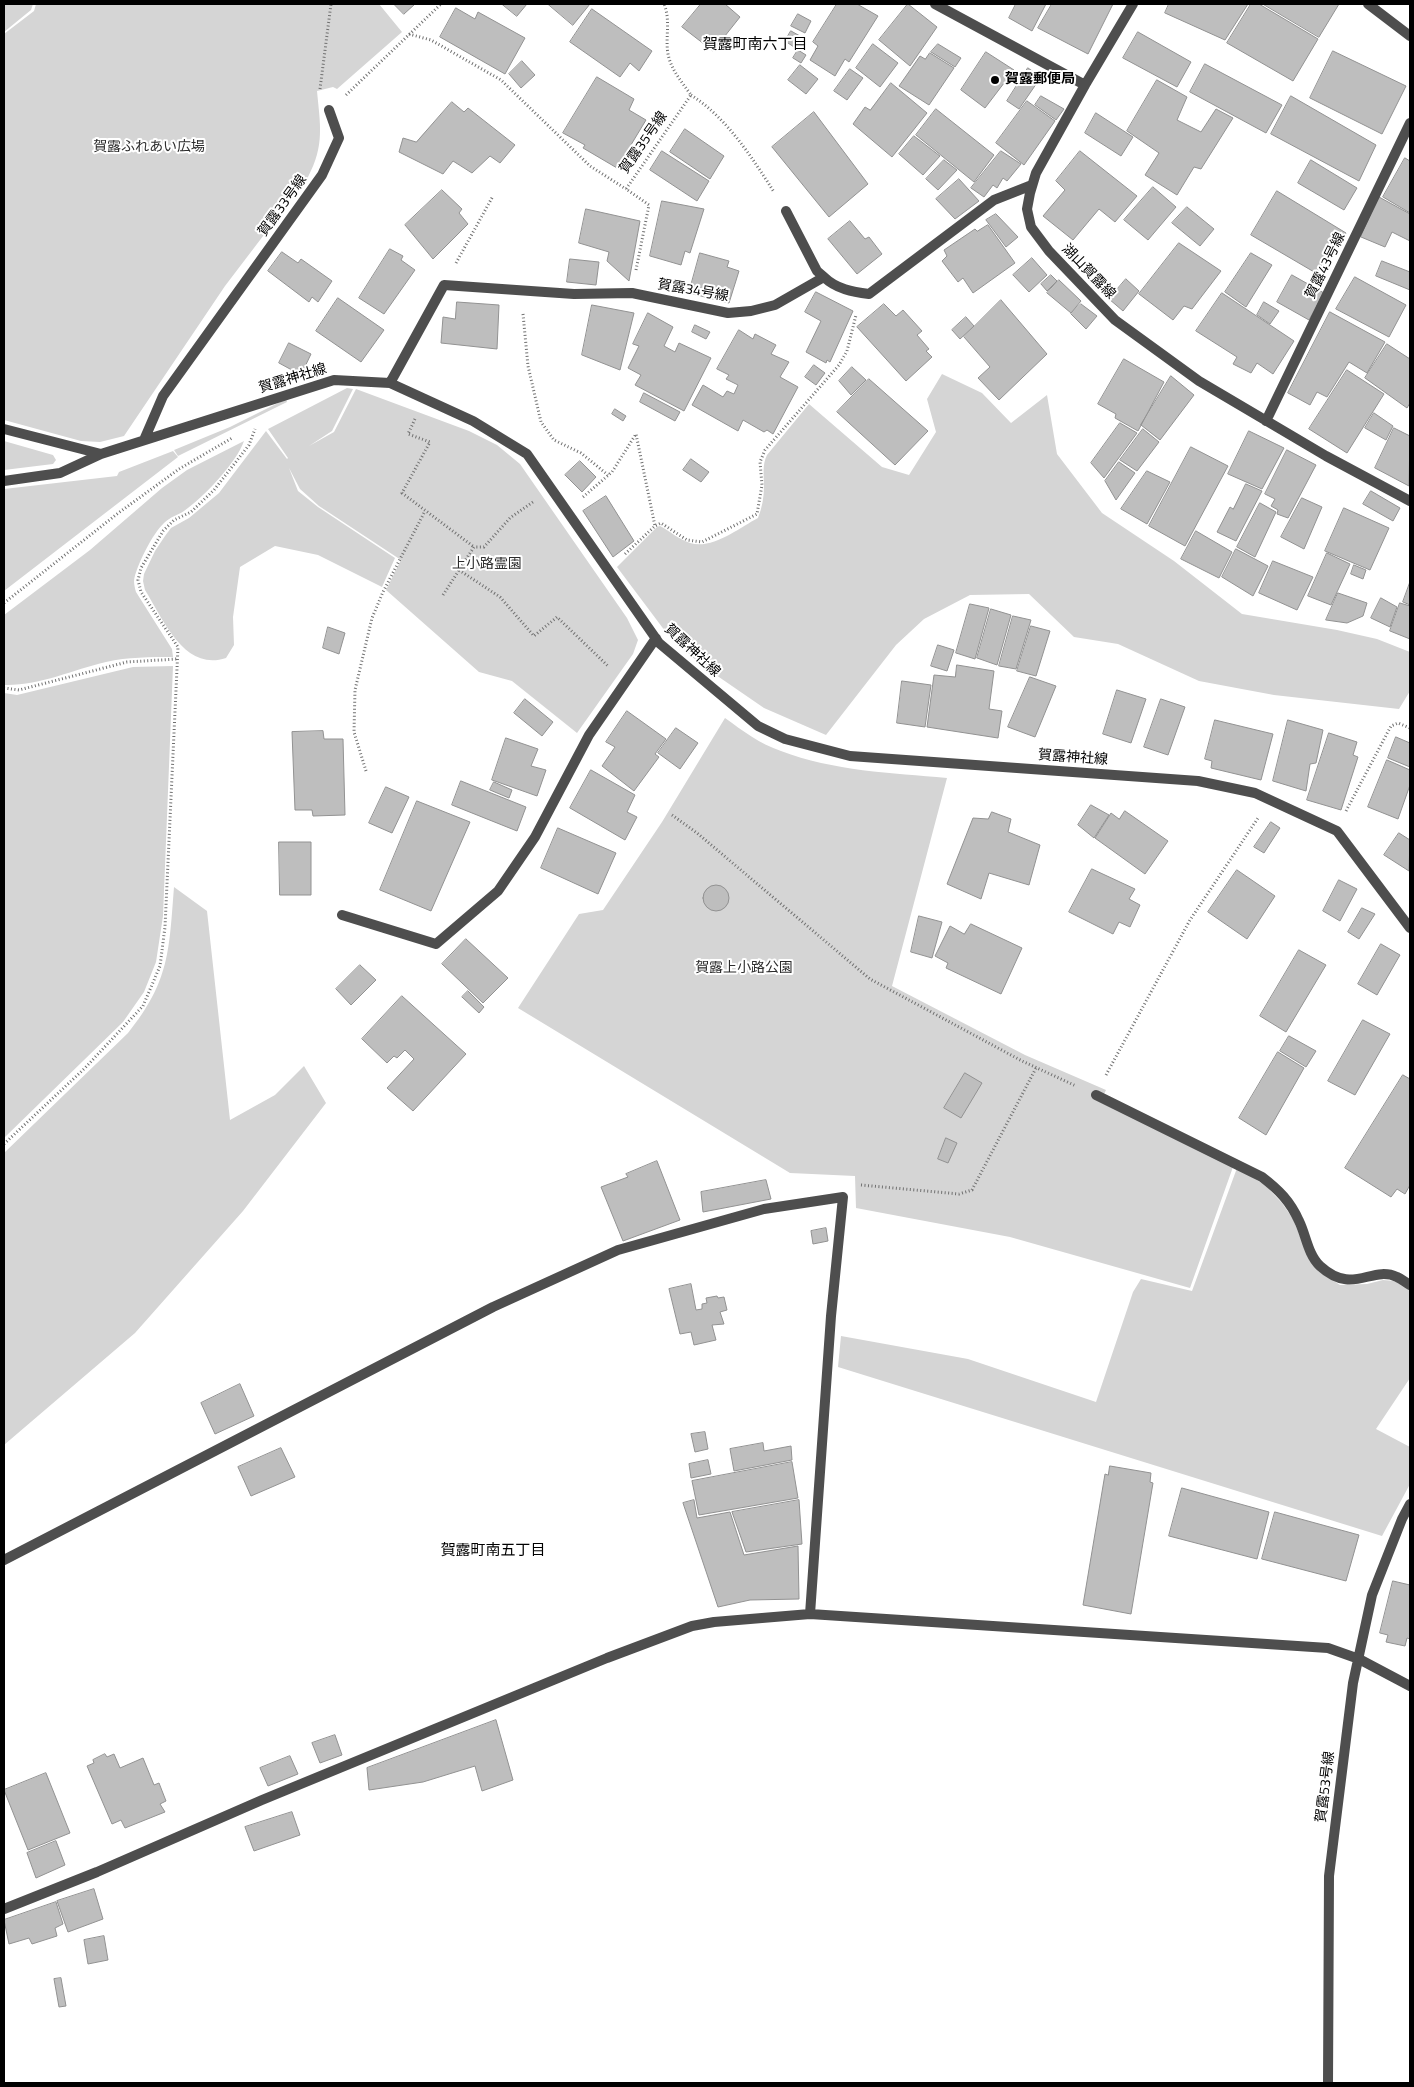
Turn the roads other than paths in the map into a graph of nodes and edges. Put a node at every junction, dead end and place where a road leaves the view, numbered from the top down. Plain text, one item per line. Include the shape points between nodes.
1 (934, 4) edge
2 (1132, 4) edge
3 (1368, 4) edge
4 (1410, 36) edge
5 (1085, 85) junction
6 (329, 110) road end
7 (1410, 123) edge
8 (1032, 184) junction
9 (786, 211) road end
10 (824, 277) junction
11 (390, 383) junction
12 (1266, 421) junction
13 (4, 429) edge
14 (144, 440) junction
15 (101, 454) junction
16 (4, 481) edge
17 (1410, 501) edge
18 (656, 638) junction
19 (342, 915) dead end
20 (1410, 928) edge
21 (1096, 1094) road end
22 (1410, 1286) edge
23 (1410, 1504) edge
24 (4, 1560) edge
25 (810, 1614) junction
26 (1358, 1659) junction
27 (1410, 1686) edge
28 (4, 1909) edge
29 (1328, 2083) edge

1 - 5 street
2 - 5 street, 湖山賀露線
3 - 4 street
5 - 8 street, 湖山賀露線
6 - 14 street, 賀露33号線 via 339,138 322,174 162,396
7 - 12 street, 賀露43号線
8 - 10 street via 994,200 869,294 848,290
8 - 12 street, 湖山賀露線 via 1027,209 1031,227 1049,251 1115,320 1199,381
9 - 10 street via 817,271
10 - 11 street, 賀露34号線 via 775,305 728,313 632,293 574,294 444,286
11 - 14 street, 賀露神社線 via 334,380
11 - 18 street, 賀露神社線 via 473,421 527,454
12 - 17 street, 湖山賀露線
13 - 15 street
14 - 15 street, 賀露神社線
15 - 16 street, 賀露神社線 via 60,473
18 - 19 street via 588,735 535,837 498,891 436,944
18 - 20 street, 賀露神社線 via 758,726 811,747 850,756 1198,781 1255,793 1337,831
21 - 22 street via 1262,1177 1282,1192 1299,1220 1319,1265 1338,1278 1353,1281 1377,1275 1396,1276
23 - 26 street, 賀露53号線 via 1372,1595
24 - 25 street via 493,1307 618,1250 764,1208 843,1196
25 - 26 street via 1328,1648
25 - 28 street via 692,1626 607,1658
26 - 27 street
26 - 29 street, 賀露53号線 via 1329,1876

